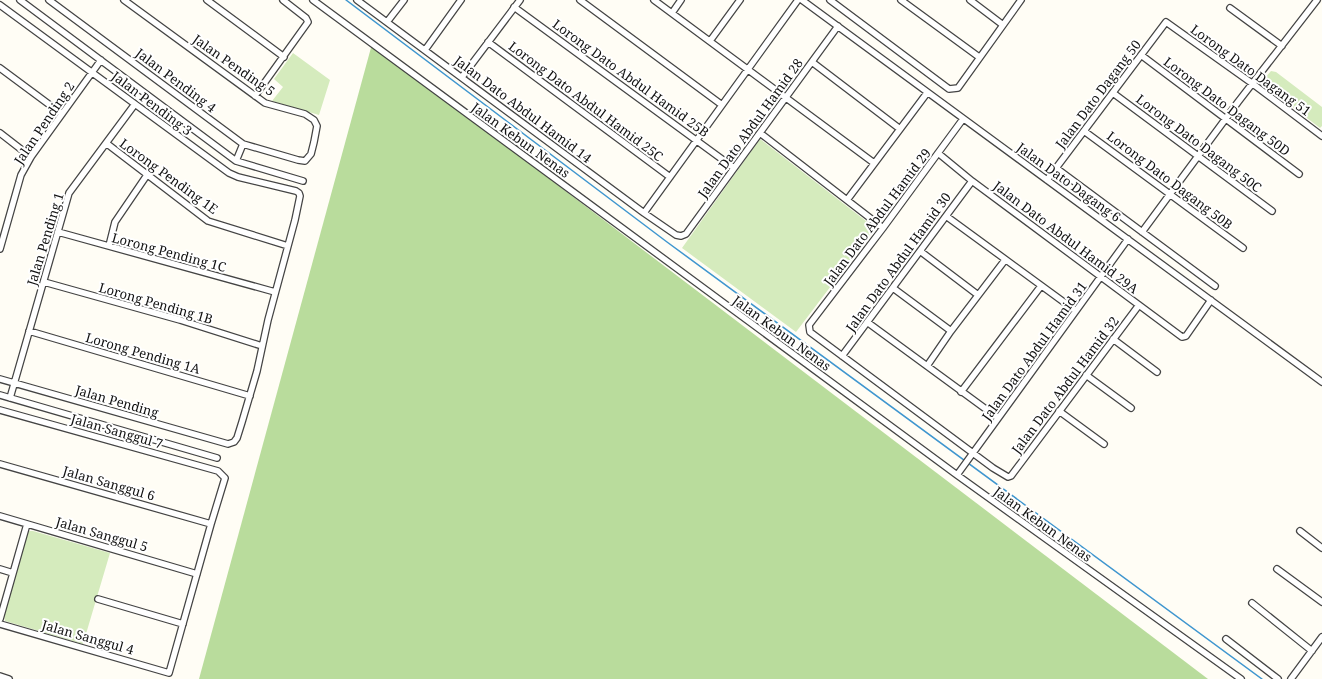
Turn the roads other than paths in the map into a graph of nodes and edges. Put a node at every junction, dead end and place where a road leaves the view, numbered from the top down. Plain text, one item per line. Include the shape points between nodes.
1 (20, 0) edge
2 (49, 0) edge
3 (124, 0) edge
4 (207, 0) edge
5 (283, 0) edge
6 (313, 0) edge
7 (357, 0) edge
8 (404, 0) edge
9 (461, 0) edge
10 (520, 0) edge
11 (580, 0) edge
12 (654, 0) edge
13 (681, 0) edge
14 (740, 0) edge
15 (798, 0) edge
16 (802, 0) edge
17 (830, 0) edge
18 (901, 0) edge
19 (970, 0) edge
20 (1021, 0) edge
21 (1317, 0) edge
22 (0, 5) edge
23 (514, 7) junction
24 (1230, 8) dead end
25 (672, 13) junction
26 (387, 22) junction
27 (1166, 22) joint
28 (1003, 24) junction
29 (838, 26) junction
30 (710, 41) junction
31 (488, 42) junction
32 (1282, 46) junction
33 (425, 50) junction
34 (1141, 55) junction
35 (284, 57) junction
36 (978, 57) junction
37 (101, 60) junction
38 (812, 62) junction
39 (0, 68) edge
40 (748, 70) junction
41 (93, 72) junction
42 (462, 77) junction
43 (1253, 84) junction
44 (927, 93) junction
45 (1112, 93) junction
46 (255, 96) junction
47 (785, 98) junction
48 (134, 104) junction
49 (722, 106) junction
50 (62, 114) junction
51 (963, 119) junction
52 (1226, 119) junction
53 (900, 129) junction
54 (1084, 130) junction
55 (0, 133) edge
56 (760, 133) junction
57 (1322, 136) edge
58 (696, 140) junction
59 (106, 143) junction
60 (243, 144) junction
61 (938, 153) junction
62 (1198, 156) junction
63 (31, 157) junction
64 (298, 160) joint
65 (236, 161) junction
66 (874, 163) junction
67 (734, 168) junction
68 (1056, 168) junction
69 (1299, 174) dead end
70 (147, 175) junction
71 (670, 178) junction
72 (1047, 180) junction
73 (303, 181) dead end
74 (972, 181) junction
75 (1171, 194) junction
76 (847, 200) junction
77 (1272, 211) dead end
78 (644, 213) junction
79 (946, 216) junction
80 (884, 228) junction
81 (58, 232) junction
82 (1142, 232) junction
83 (676, 234) joint
84 (1128, 239) junction
85 (109, 246) junction
86 (288, 246) junction
87 (1243, 248) dead end
88 (0, 249) edge
89 (920, 251) junction
90 (1005, 260) junction
91 (1101, 277) junction
92 (44, 282) junction
93 (1041, 286) junction
94 (1215, 286) dead end
95 (893, 288) junction
96 (275, 292) junction
97 (978, 295) junction
98 (1212, 300) junction
99 (1139, 305) junction
100 (1076, 312) junction
101 (867, 322) junction
102 (29, 331) junction
103 (951, 331) junction
104 (1113, 339) junction
105 (262, 346) junction
106 (842, 356) junction
107 (927, 366) junction
108 (1157, 372) dead end
109 (1086, 375) junction
110 (0, 379) edge
111 (1322, 382) edge
112 (14, 383) junction
113 (961, 392) junction
114 (0, 395) edge
115 (250, 396) junction
116 (10, 398) junction
117 (1131, 408) dead end
118 (0, 410) edge
119 (1059, 411) junction
120 (998, 418) junction
121 (1104, 444) dead end
122 (973, 453) junction
123 (217, 458) dead end
124 (0, 464) edge
125 (957, 475) junction
126 (0, 516) edge
127 (27, 524) junction
128 (211, 524) junction
129 (1300, 531) dead end
130 (1322, 548) edge
131 (0, 569) edge
132 (1277, 569) dead end
133 (13, 573) junction
134 (197, 574) junction
135 (98, 599) dead end
136 (1322, 602) edge
137 (1252, 604) dead end
138 (0, 619) edge
139 (0, 624) edge
140 (183, 624) junction
141 (1322, 637) edge
142 (1226, 638) dead end
143 (1312, 650) junction
144 (0, 676) edge
145 (9, 679) edge
146 (1241, 679) edge
147 (1278, 679) edge
148 (1291, 679) edge

1 - 37 street
2 - 60 street, Jalan Pending 4
3 - 46 street, Jalan Pending 5
4 - 35 street
5 - 35 street via 308,22
6 - 125 street, Jalan Kebun Nenas
7 - 26 street, Jalan Dato Abdul Hamid 14
8 - 26 street
9 - 33 street
10 - 23 street
11 - 49 street
12 - 25 street
13 - 25 street
14 - 30 street
15 - 40 street
16 - 29 street, Jalan Dato Dagang 6
17 - 36 street via 949,89 958,88
18 - 36 street
19 - 28 street
20 - 28 street
21 - 32 street
22 - 41 street, Jalan Pending 3
23 - 31 street
23 - 58 street, Lorong Dato Abdul Hamid 25B
24 - 32 street
25 - 30 street
26 - 33 street, Jalan Dato Abdul Hamid 14
27 - 34 street, Jalan Dato Dagang 50
27 - 43 street, Lorong Dato Dagang 51
28 - 36 street
29 - 38 street, Jalan Dato Abdul Hamid 28
29 - 44 street, Jalan Dato Dagang 6
30 - 40 street
31 - 42 street
31 - 71 street, Lorong Dato Abdul Hamid 25C
32 - 43 street
33 - 42 street, Jalan Dato Abdul Hamid 14
34 - 45 street, Jalan Dato Dagang 50
34 - 52 street, Lorong Dato Dagang 50D
35 - 46 street
37 - 41 street, Jalan Pending 2
37 - 65 street
38 - 47 street, Jalan Dato Abdul Hamid 28
38 - 53 street
39 - 50 street
40 - 47 street
40 - 49 street
41 - 48 street, Jalan Pending 3
41 - 50 street, Jalan Pending 2
42 - 78 street, Jalan Dato Abdul Hamid 14
43 - 52 street
43 - 57 street, Lorong Dato Dagang 51
44 - 51 street, Jalan Dato Dagang 6
44 - 53 street
45 - 54 street, Jalan Dato Dagang 50
45 - 62 street, Lorong Dato Dagang 50C
46 - 64 street, Jalan Pending 5 via 265,103 305,114 314,120 317,126 311,154 305,161
47 - 56 street, Jalan Dato Abdul Hamid 28
47 - 66 street
48 - 59 street, Jalan Pending 1
48 - 86 street, Jalan Pending 3 via 229,173 299,193
49 - 58 street
50 - 63 street, Jalan Pending 2
51 - 61 street, Jalan Dato Abdul Hamid 29
51 - 72 street, Jalan Dato Dagang 6
52 - 62 street
52 - 69 street, Lorong Dato Dagang 50D
53 - 66 street
54 - 68 street, Jalan Dato Dagang 50
54 - 75 street, Lorong Dato Dagang 50B
55 - 63 street
56 - 67 street, Jalan Dato Abdul Hamid 28
56 - 76 street
58 - 67 street, Lorong Dato Abdul Hamid 25B
58 - 71 street
59 - 70 street, Lorong Pending 1E
59 - 81 street, Jalan Pending 1 via 69,193
60 - 64 street, Jalan Pending 4
60 - 65 street
61 - 74 street, Jalan Dato Abdul Hamid 29A
61 - 80 street, Jalan Dato Abdul Hamid 29
62 - 75 street
62 - 77 street, Lorong Dato Dagang 50C
63 - 88 street, Jalan Pending 2 via 22,176
65 - 73 street
66 - 76 street
67 - 83 street, Jalan Dato Abdul Hamid 28 via 686,234
68 - 72 street, Jalan Dato Dagang 50
68 - 82 street
70 - 85 street via 115,222
70 - 86 street, Lorong Pending 1E via 208,221
71 - 78 street
72 - 84 street, Jalan Dato Dagang 6
74 - 79 street, Jalan Dato Abdul Hamid 30
74 - 91 street, Jalan Dato Abdul Hamid 29A
75 - 82 street
75 - 87 street, Lorong Dato Dagang 50B
76 - 80 street
78 - 83 street, Jalan Dato Abdul Hamid 14
79 - 89 street, Jalan Dato Abdul Hamid 30
79 - 90 street
80 - 106 street, Jalan Dato Abdul Hamid 29 via 809,325 810,332
81 - 85 street, Lorong Pending 1C
81 - 92 street, Jalan Pending 1
82 - 94 street
84 - 91 street, Jalan Dato Abdul Hamid 31
84 - 98 street, Jalan Dato Dagang 6
85 - 96 street, Lorong Pending 1C
86 - 96 street
89 - 95 street, Jalan Dato Abdul Hamid 30
89 - 97 street
90 - 93 street
90 - 97 street
91 - 99 street, Jalan Dato Abdul Hamid 29A
91 - 100 street, Jalan Dato Abdul Hamid 31
92 - 102 street, Jalan Pending 1
92 - 105 street, Lorong Pending 1B
93 - 100 street
93 - 113 street
95 - 101 street, Jalan Dato Abdul Hamid 30
95 - 103 street
96 - 105 street
97 - 103 street
98 - 99 street, Jalan Dato Abdul Hamid 29A via 1186,336 1182,337
98 - 111 street, Jalan Dato Dagang 6
99 - 104 street, Jalan Dato Abdul Hamid 32
100 - 120 street, Jalan Dato Abdul Hamid 31
101 - 106 street, Jalan Dato Abdul Hamid 30
101 - 107 street
102 - 112 street, Jalan Pending 1
102 - 115 street, Lorong Pending 1A
103 - 107 street
104 - 108 street
104 - 109 street, Jalan Dato Abdul Hamid 32
105 - 115 street
106 - 122 street
107 - 113 street
109 - 117 street
109 - 119 street, Jalan Dato Abdul Hamid 32
110 - 112 street, Jalan Pending
112 - 115 street, Jalan Pending via 228,444 237,438
112 - 116 street, Jalan Pending 1
113 - 120 street
114 - 116 street
116 - 123 street
118 - 128 street, Jalan Sanggul 7 via 218,471 225,478
119 - 121 street
119 - 122 street, Jalan Dato Abdul Hamid 32 via 1008,477
120 - 122 street, Jalan Dato Abdul Hamid 31
122 - 125 street, Jalan Dato Abdul Hamid 31
124 - 128 street, Jalan Sanggul 6
125 - 146 street, Jalan Kebun Nenas
126 - 127 street, Jalan Sanggul 5
127 - 133 street
127 - 134 street, Jalan Sanggul 5
128 - 134 street
129 - 130 street
131 - 133 street
132 - 136 street
133 - 138 street
134 - 140 street
135 - 140 street
137 - 143 street
139 - 140 street, Jalan Sanggul 4 via 169,673
141 - 143 street
142 - 147 street
143 - 148 street
144 - 145 street

